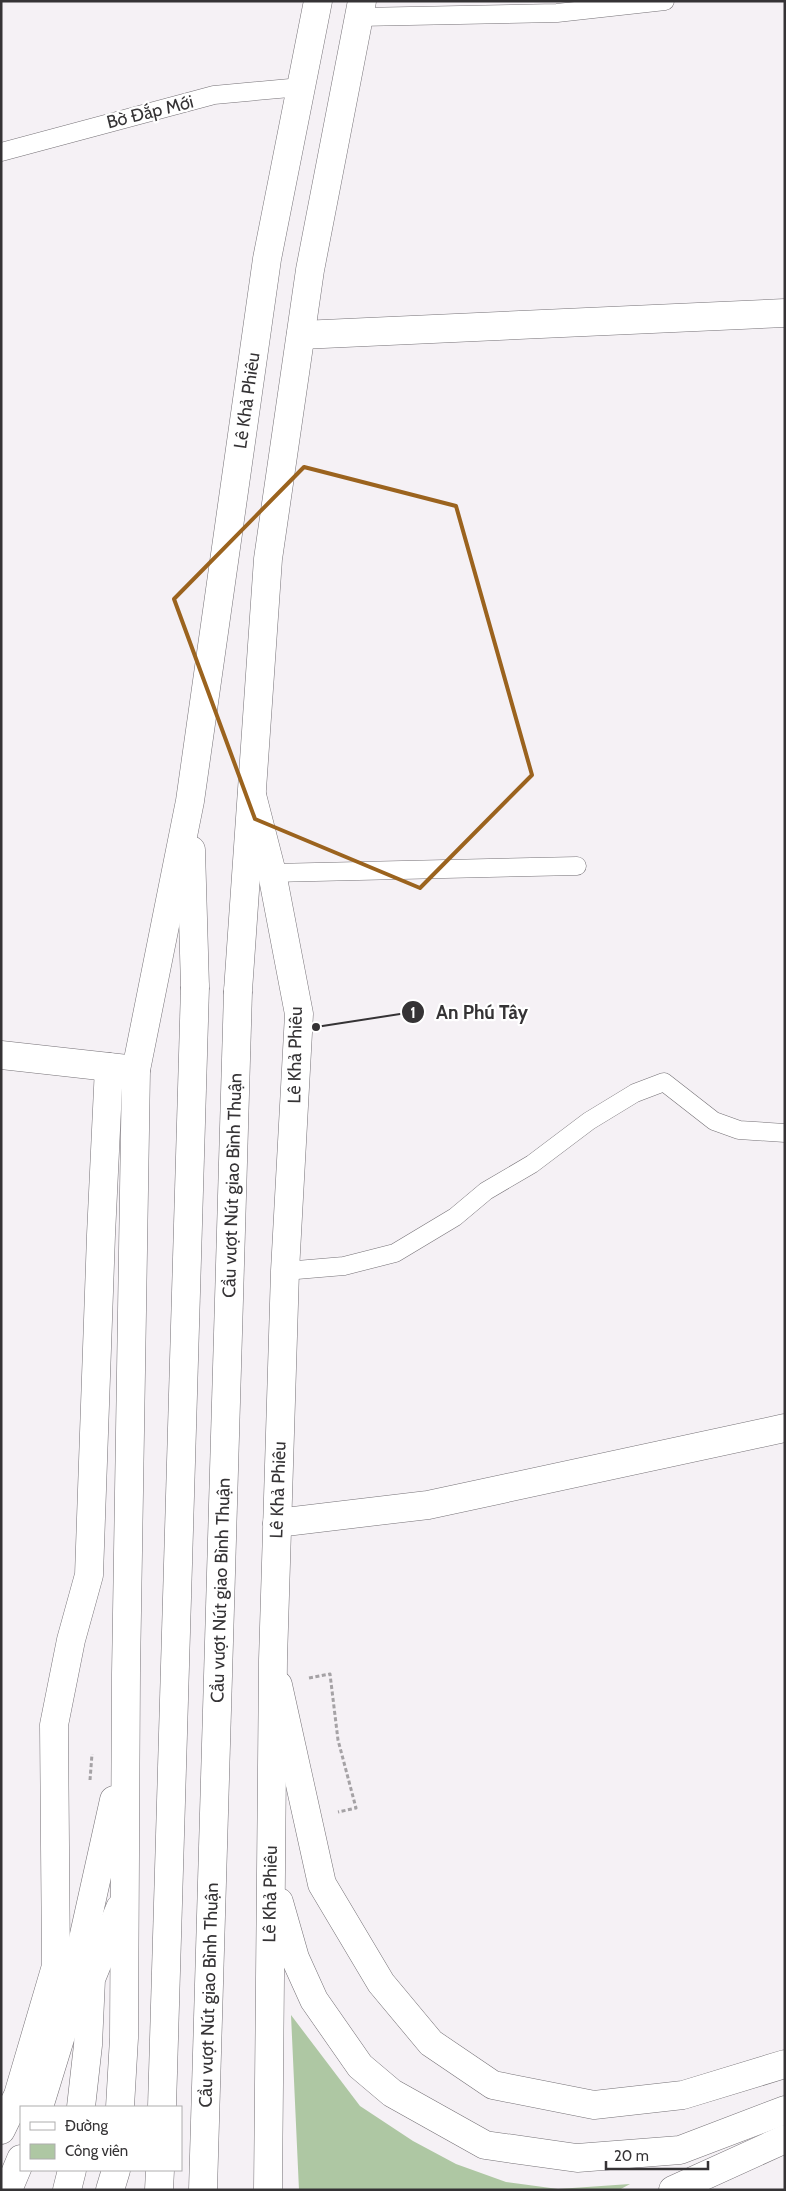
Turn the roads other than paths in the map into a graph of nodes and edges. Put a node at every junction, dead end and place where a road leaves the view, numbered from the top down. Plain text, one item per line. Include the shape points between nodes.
1 (318, 1) edge
2 (665, 1) edge
3 (360, 9) edge
4 (301, 87) junction
5 (1, 152) edge
6 (785, 313) edge
7 (301, 335) junction
8 (252, 795) junction
9 (190, 802) junction
10 (577, 866) dead end
11 (272, 873) junction
12 (238, 991) joint
13 (1, 1055) edge
14 (109, 1067) junction
15 (136, 1070) junction
16 (785, 1133) edge
17 (285, 1271) junction
18 (785, 1428) edge
19 (277, 1523) junction
20 (272, 1660) junction
21 (126, 1750) junction
22 (125, 1895) junction
23 (785, 2064) edge
24 (39, 2106) edge
25 (81, 2106) edge
26 (120, 2106) edge
27 (162, 2106) edge
28 (785, 2110) edge
29 (1, 2130) edge
30 (785, 2139) edge
31 (20, 2161) edge
32 (72, 2171) edge
33 (116, 2171) edge
34 (160, 2171) edge
35 (8, 2190) edge
36 (67, 2190) edge
37 (110, 2190) edge
38 (159, 2190) edge
39 (204, 2190) edge
40 (268, 2190) edge
41 (673, 2190) edge
42 (710, 2190) edge

1 - 4 main road, Lê Khả Phiêu
2 - 3 lane via 557,13
3 - 7 main road, Lê Khả Phiêu via 310,270
4 - 5 lane, Bờ Đắp Mới via 214,95
4 - 9 main road, Lê Khả Phiêu via 267,259
6 - 7 main road
7 - 8 main road, Lê Khả Phiêu via 268,559
8 - 11 main road, Lê Khả Phiêu
8 - 12 main road, Lê Khả Phiêu
9 - 15 main road, Lê Khả Phiêu
9 - 27 main road, Lê Khả Phiêu, bridge via 195,987
10 - 11 lane
11 - 17 main road, Lê Khả Phiêu via 299,1014
12 - 39 main road, Cầu vượt Nút giao Bình Thuận, bridge
13 - 14 main road
14 - 15 main road
14 - 29 main road via 89,1575 54,1725 56,1966 18,2096
15 - 21 main road, Lê Khả Phiêu
16 - 17 lane via 739,1130 714,1121 664,1082 635,1093 589,1121 532,1164 486,1191 455,1217 395,1253 344,1266
17 - 19 main road, Lê Khả Phiêu
18 - 19 main road via 428,1505
19 - 20 main road, Lê Khả Phiêu
20 - 23 main road via 322,1884 381,1983 431,2043 493,2086 594,2105 683,2095
20 - 28 main road via 274,1885 295,1958 314,2000 360,2066 392,2093 485,2146 578,2158 680,2150
20 - 40 main road, Lê Khả Phiêu
21 - 22 main road, Lê Khả Phiêu
21 - 24 main road via 63,2029
22 - 25 main road, Lê Khả Phiêu via 91,1979
22 - 26 main road, Lê Khả Phiêu
30 - 41 main road
30 - 42 main road
31 - 35 main road
32 - 36 main road
33 - 37 main road
34 - 38 main road

